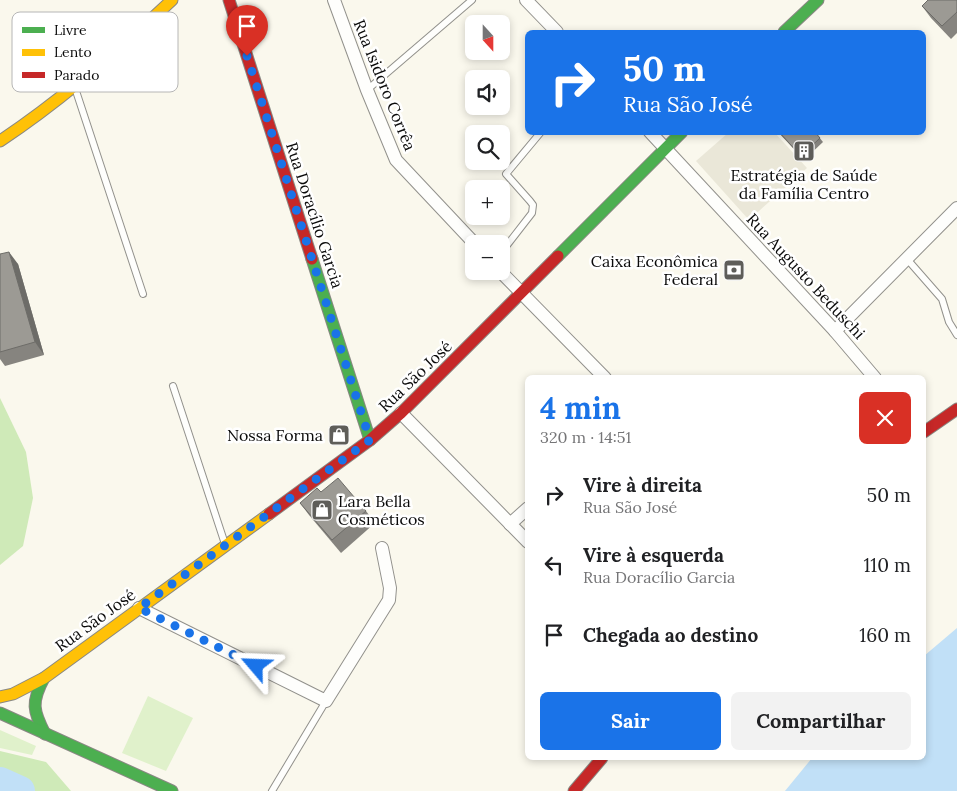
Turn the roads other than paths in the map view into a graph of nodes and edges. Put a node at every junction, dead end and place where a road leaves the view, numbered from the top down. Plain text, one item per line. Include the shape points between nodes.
1 (172, 0) edge
2 (229, 0) edge
3 (334, 0) edge
4 (472, 0) edge
5 (526, 0) edge
6 (818, 0) edge
7 (159, 12) edge
8 (555, 30) edge
9 (786, 30) edge
10 (367, 90) junction
11 (67, 92) edge
12 (76, 92) edge
13 (538, 135) edge
14 (653, 135) edge
15 (679, 135) edge
16 (0, 141) edge
17 (665, 149) junction
18 (957, 208) edge
19 (466, 235) edge
20 (510, 241) edge
21 (906, 259) junction
22 (509, 280) edge
23 (521, 293) junction
24 (143, 294) dead end
25 (835, 330) junction
26 (957, 335) edge
27 (602, 375) edge
28 (872, 375) edge
29 (172, 386) dead end
30 (957, 409) edge
31 (401, 413) junction
32 (926, 431) edge
33 (370, 440) junction
34 (525, 511) edge
35 (510, 524) junction
36 (525, 539) edge
37 (226, 545) junction
38 (382, 548) dead end
39 (139, 608) junction
40 (44, 678) junction
41 (0, 697) edge
42 (326, 700) junction
43 (0, 713) edge
44 (45, 734) junction
45 (600, 760) edge
46 (172, 791) edge
47 (272, 791) edge
48 (574, 791) edge

1 - 7 street
2 - 33 street, Rua Doracílio Garcia
3 - 10 street, Rua Isidoro Corrêa
4 - 10 lane
5 - 8 street
6 - 9 street
10 - 19 street, Rua Isidoro Corrêa via 396,160
11 - 16 street
12 - 24 lane
13 - 20 lane via 506,174 534,210
14 - 17 street, Rua Augusto Beduschi
15 - 17 street, Rua São José
17 - 23 street, Rua São José
17 - 25 street, Rua Augusto Beduschi
18 - 21 street
21 - 25 street
21 - 26 lane via 942,298 949,322
22 - 23 street
23 - 27 street
23 - 31 street, Rua São José
25 - 28 street, Rua Augusto Beduschi
29 - 37 lane
30 - 32 street
31 - 33 street, Rua São José
31 - 35 street
33 - 37 street, Rua São José
34 - 35 street
35 - 36 street
37 - 39 street, Rua São José
38 - 42 street via 390,588 389,600
39 - 40 street, Rua São José
39 - 42 street
40 - 41 street, Rua São José
40 - 44 street, Rua São José via 33,704
42 - 47 lane
43 - 44 street
44 - 46 street
45 - 48 street

